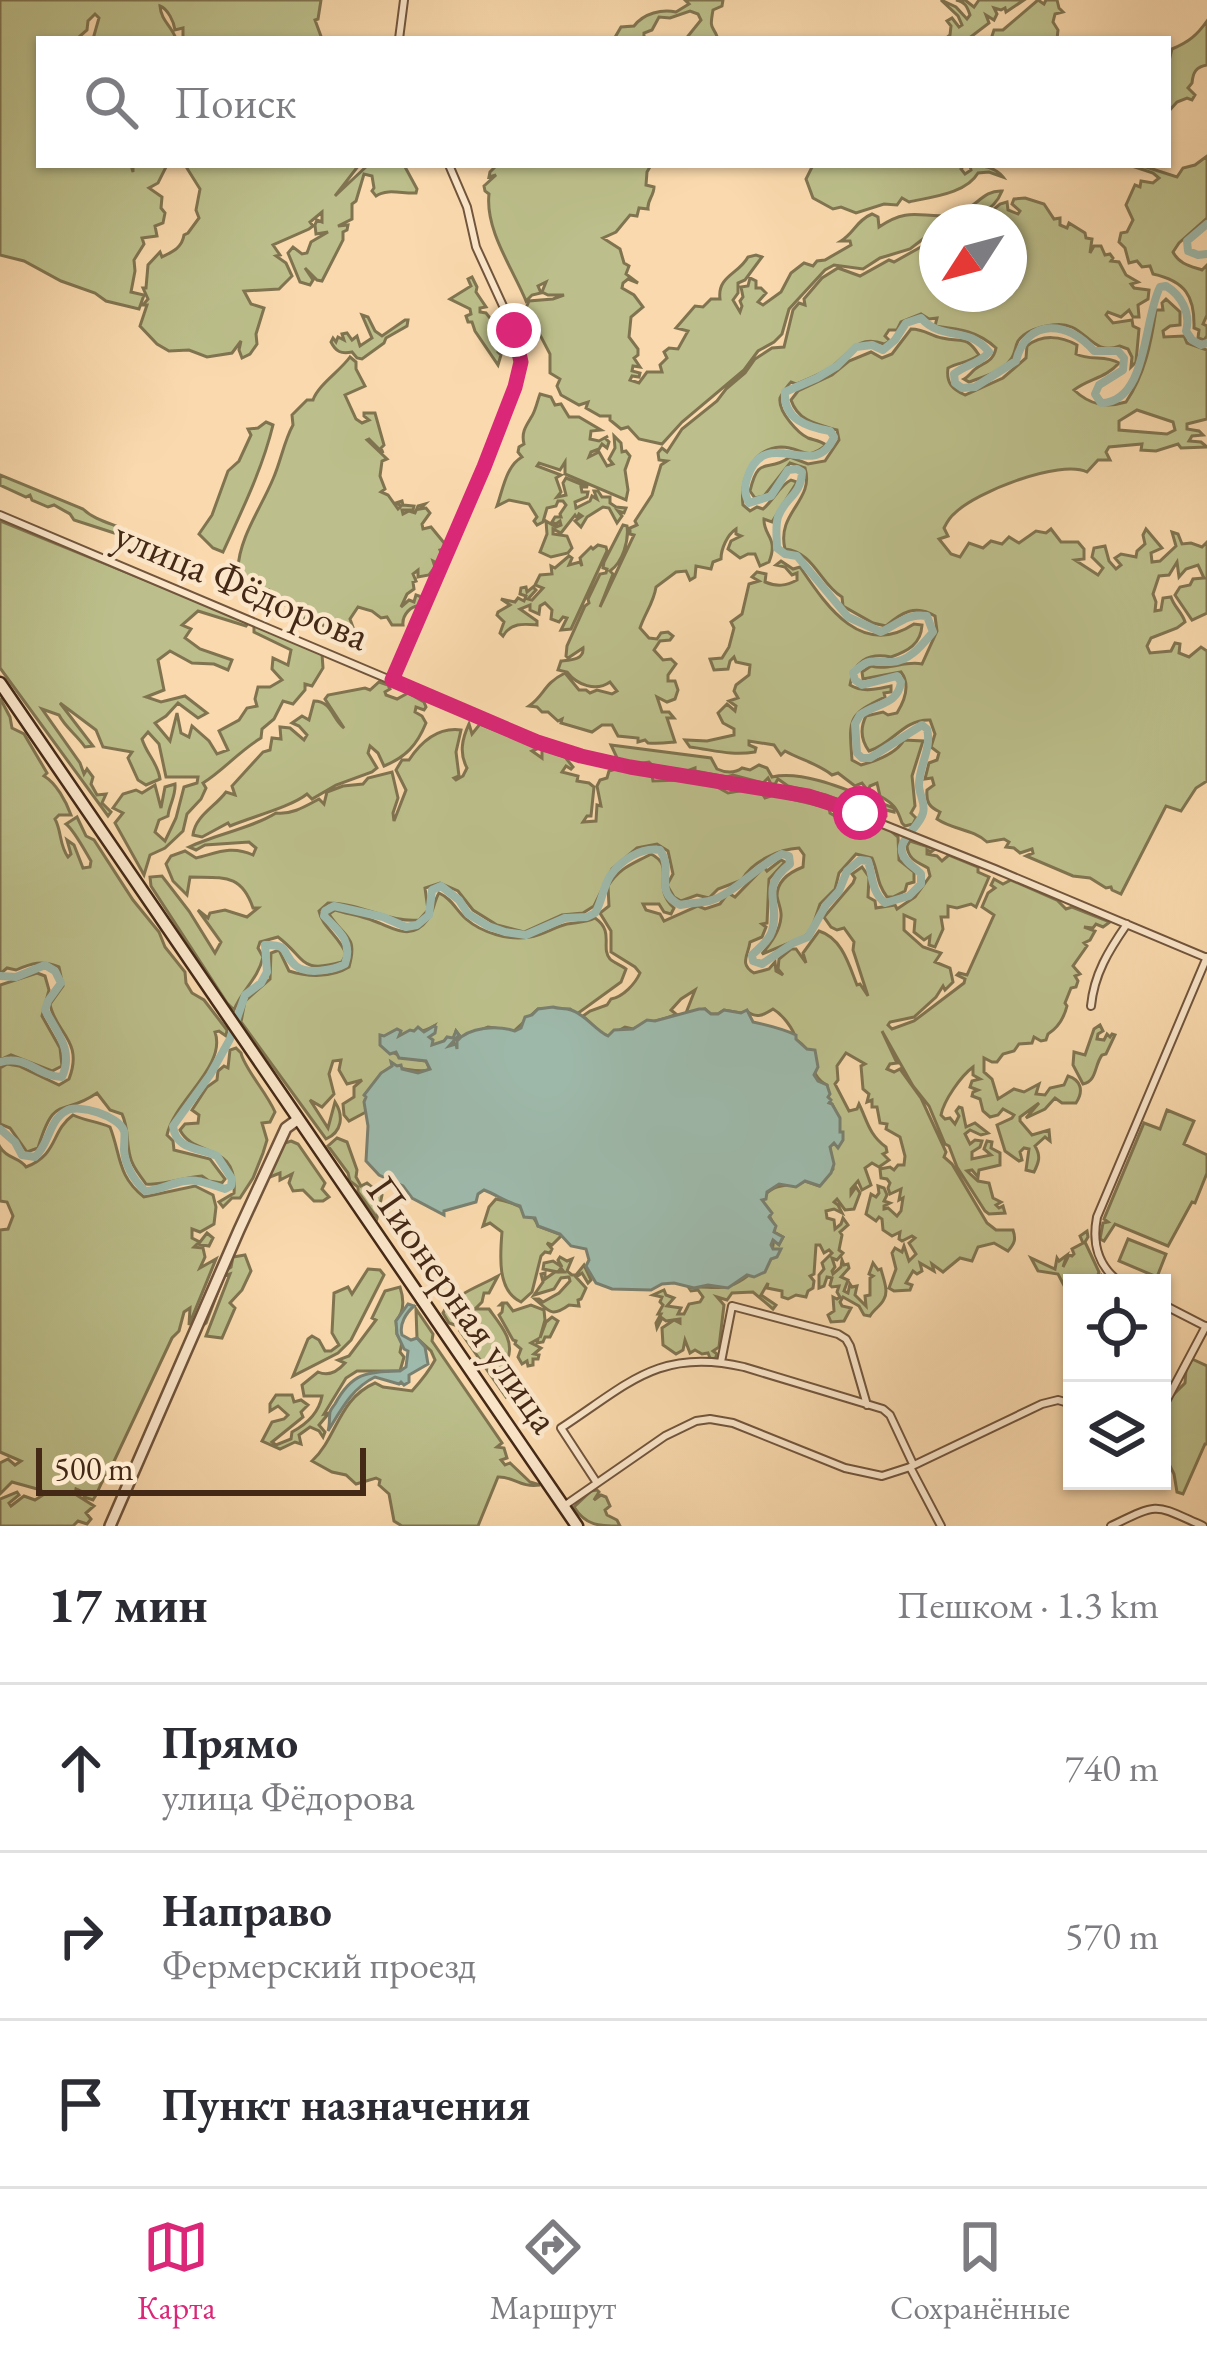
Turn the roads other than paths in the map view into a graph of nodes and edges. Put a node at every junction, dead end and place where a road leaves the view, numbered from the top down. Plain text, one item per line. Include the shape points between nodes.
1 (404, 0) edge
2 (399, 36) edge
3 (449, 168) edge
4 (0, 515) edge
5 (392, 680) junction
6 (0, 683) edge
7 (1126, 924) junction
8 (1207, 958) edge
9 (1091, 1006) dead end
10 (297, 1120) junction
11 (1110, 1274) edge
12 (1171, 1308) edge
13 (1206, 1326) edge
14 (721, 1362) junction
15 (1171, 1392) edge
16 (1063, 1402) edge
17 (867, 1405) junction
18 (912, 1466) junction
19 (597, 1483) junction
20 (564, 1506) junction
21 (1188, 1523) edge
22 (110, 1526) edge
23 (577, 1526) edge
24 (941, 1526) edge
25 (1111, 1526) edge
26 (1203, 1526) edge

1 - 2 street
3 - 5 street via 521,362
4 - 5 street, улица Фёдорова
5 - 7 street, улица Фёдорова via 581,756 808,796
6 - 10 main road, Пионерная улица
7 - 8 street, улица Фёдорова
7 - 9 street via 1098,974
8 - 11 street via 1100,1206 1096,1245
10 - 20 main road, Пионерная улица
10 - 22 street via 238,1230
12 - 13 street
13 - 15 street
14 - 17 street
14 - 17 street via 732,1306 823,1329 850,1346
14 - 19 street via 650,1371 561,1428
16 - 18 street via 1042,1404
17 - 18 street via 890,1415
18 - 19 street via 860,1473 710,1419 664,1436
18 - 24 street
19 - 20 street
20 - 23 main road, Пионерная улица
21 - 25 street via 1157,1507
21 - 26 street

